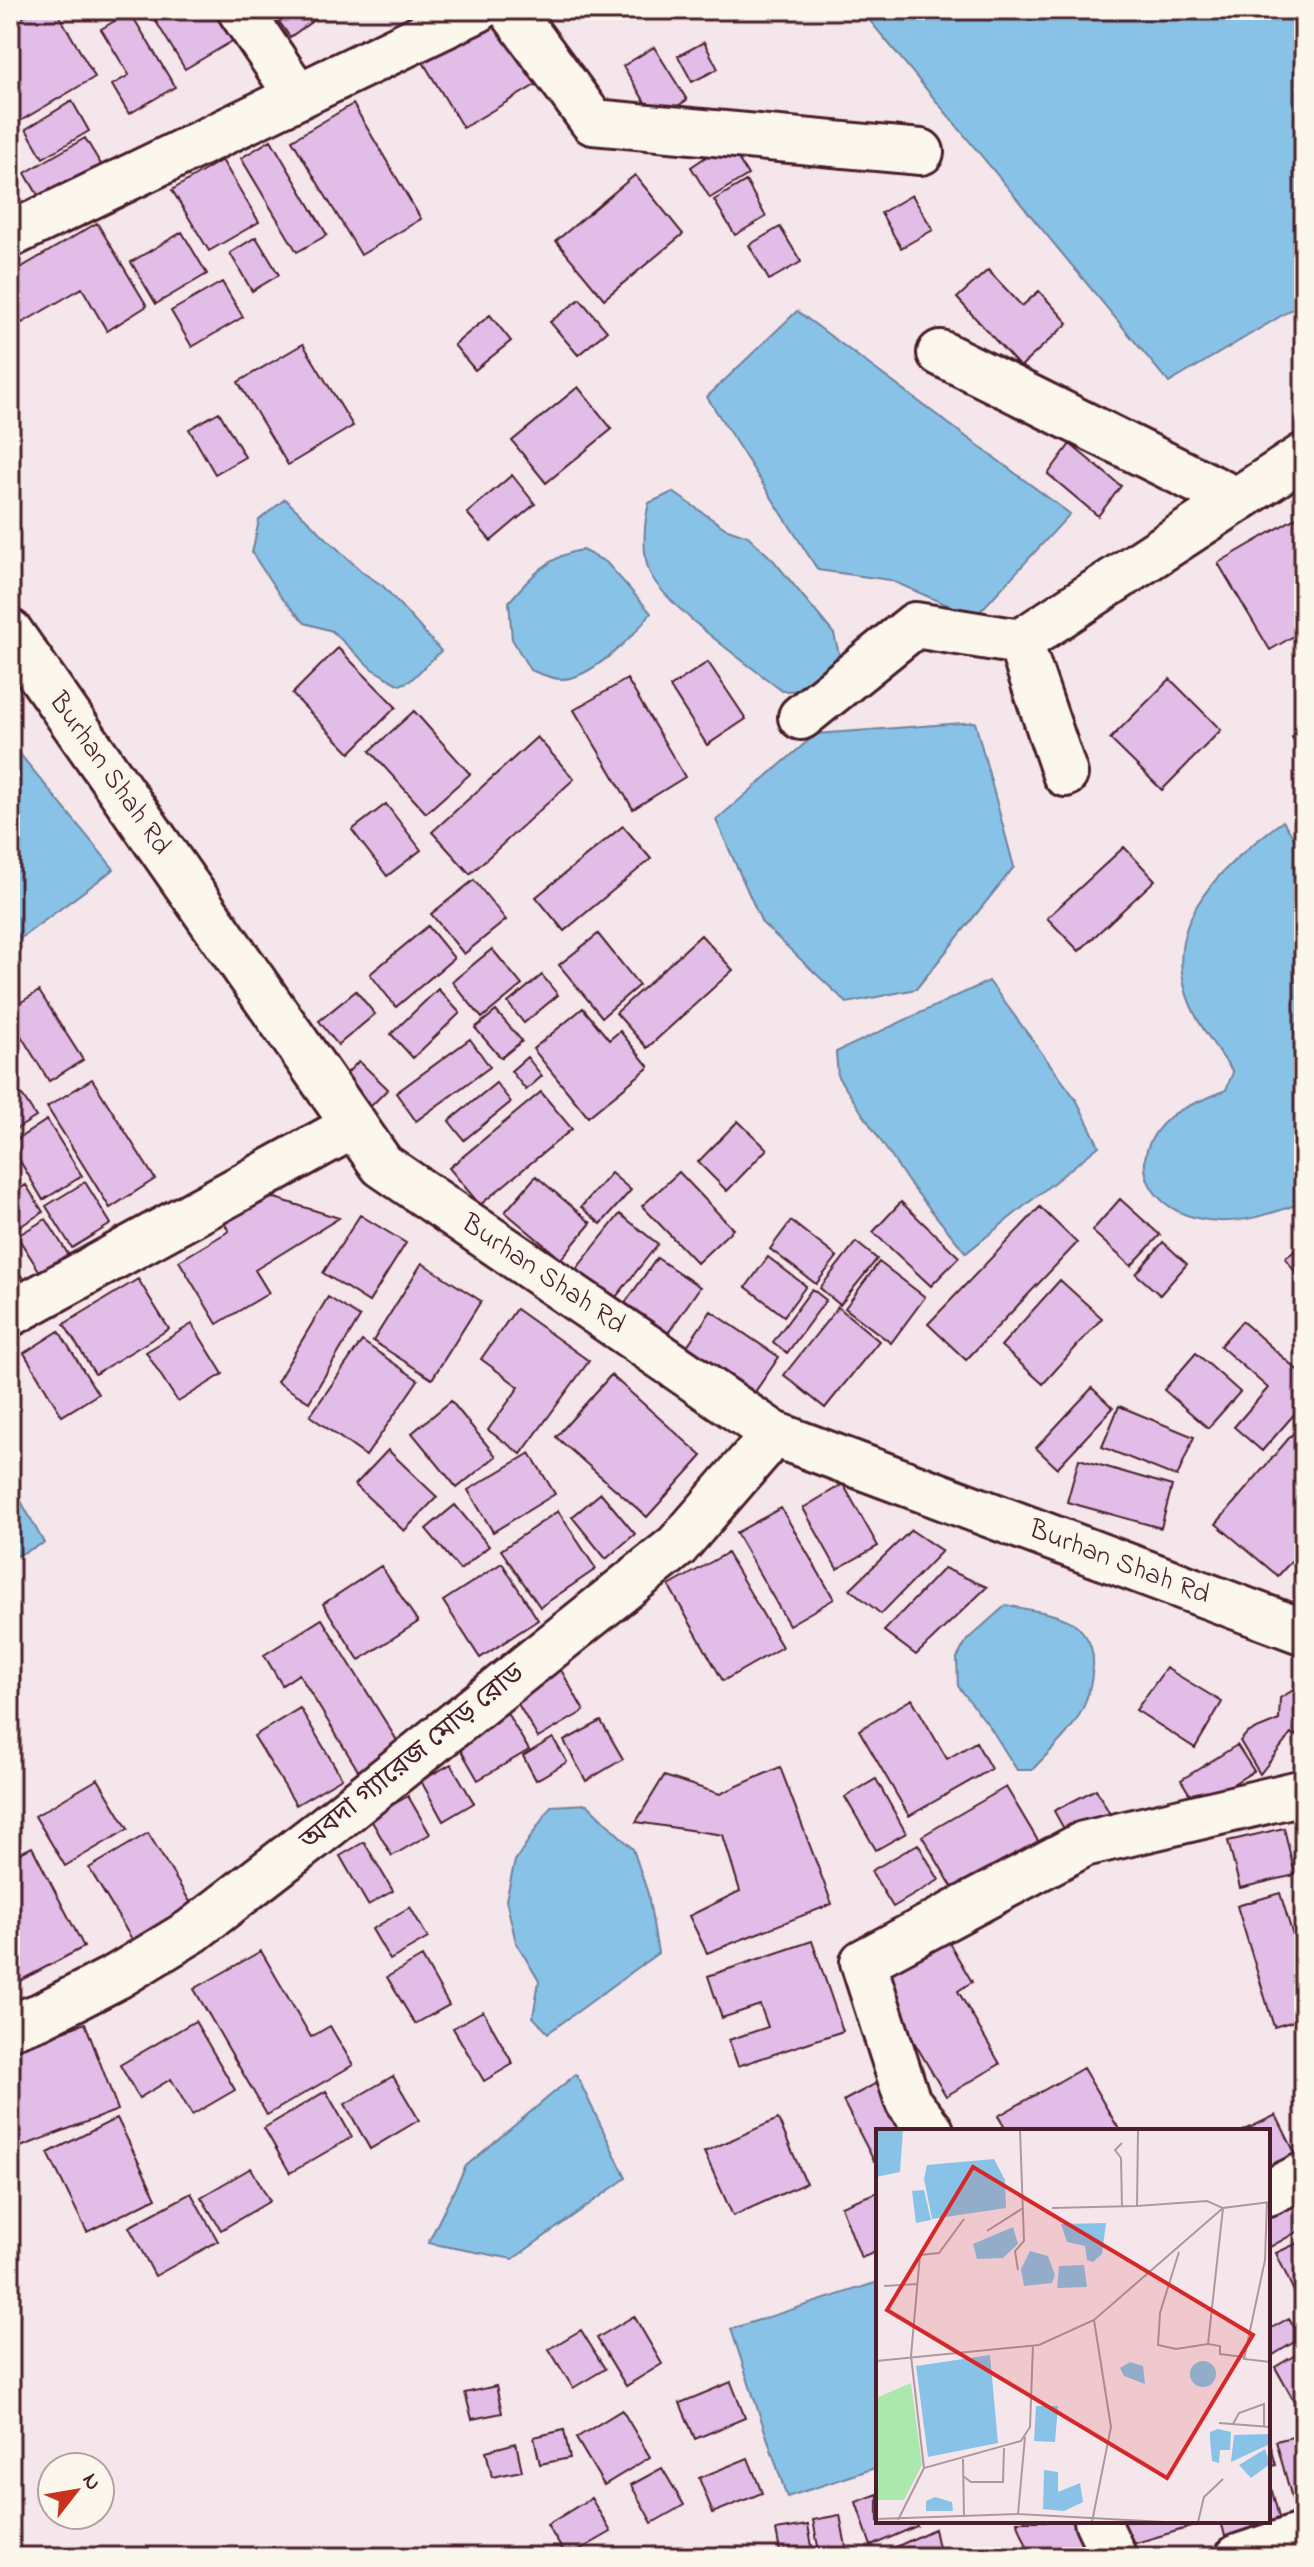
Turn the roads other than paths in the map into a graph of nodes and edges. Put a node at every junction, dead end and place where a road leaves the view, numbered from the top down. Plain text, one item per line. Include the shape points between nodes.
1 (240, 10) edge
2 (477, 10) edge
3 (511, 10) edge
4 (298, 96) junction
5 (921, 152) dead end
6 (10, 235) edge
7 (940, 353) dead end
8 (1304, 456) edge
9 (1236, 500) junction
10 (10, 632) edge
11 (1020, 642) junction
12 (801, 717) dead end
13 (1065, 774) dead end
14 (355, 1125) junction
15 (10, 1314) edge
16 (774, 1434) junction
17 (1304, 1632) edge
18 (1304, 1792) edge
19 (10, 2027) edge
20 (929, 2129) edge
21 (1304, 2175) edge
22 (1270, 2192) edge
23 (1098, 2523) edge
24 (1304, 2535) edge
25 (1114, 2557) edge
26 (1238, 2557) edge

1 - 4 street
2 - 4 street
3 - 5 street via 593,122
4 - 6 street
7 - 9 street
8 - 9 street
9 - 11 street
10 - 14 street, Burhan Shah Rd
11 - 12 street via 915,625
11 - 13 street
14 - 15 street
14 - 16 street, Burhan Shah Rd via 382,1165
16 - 17 street, Burhan Shah Rd
16 - 19 street, অবদা গ্যারেজ মোড় রোড via 677,1546 328,1826 192,1931 118,1976
18 - 20 street via 1084,1844 863,1962 908,2102
21 - 22 street
23 - 25 street
24 - 26 street

